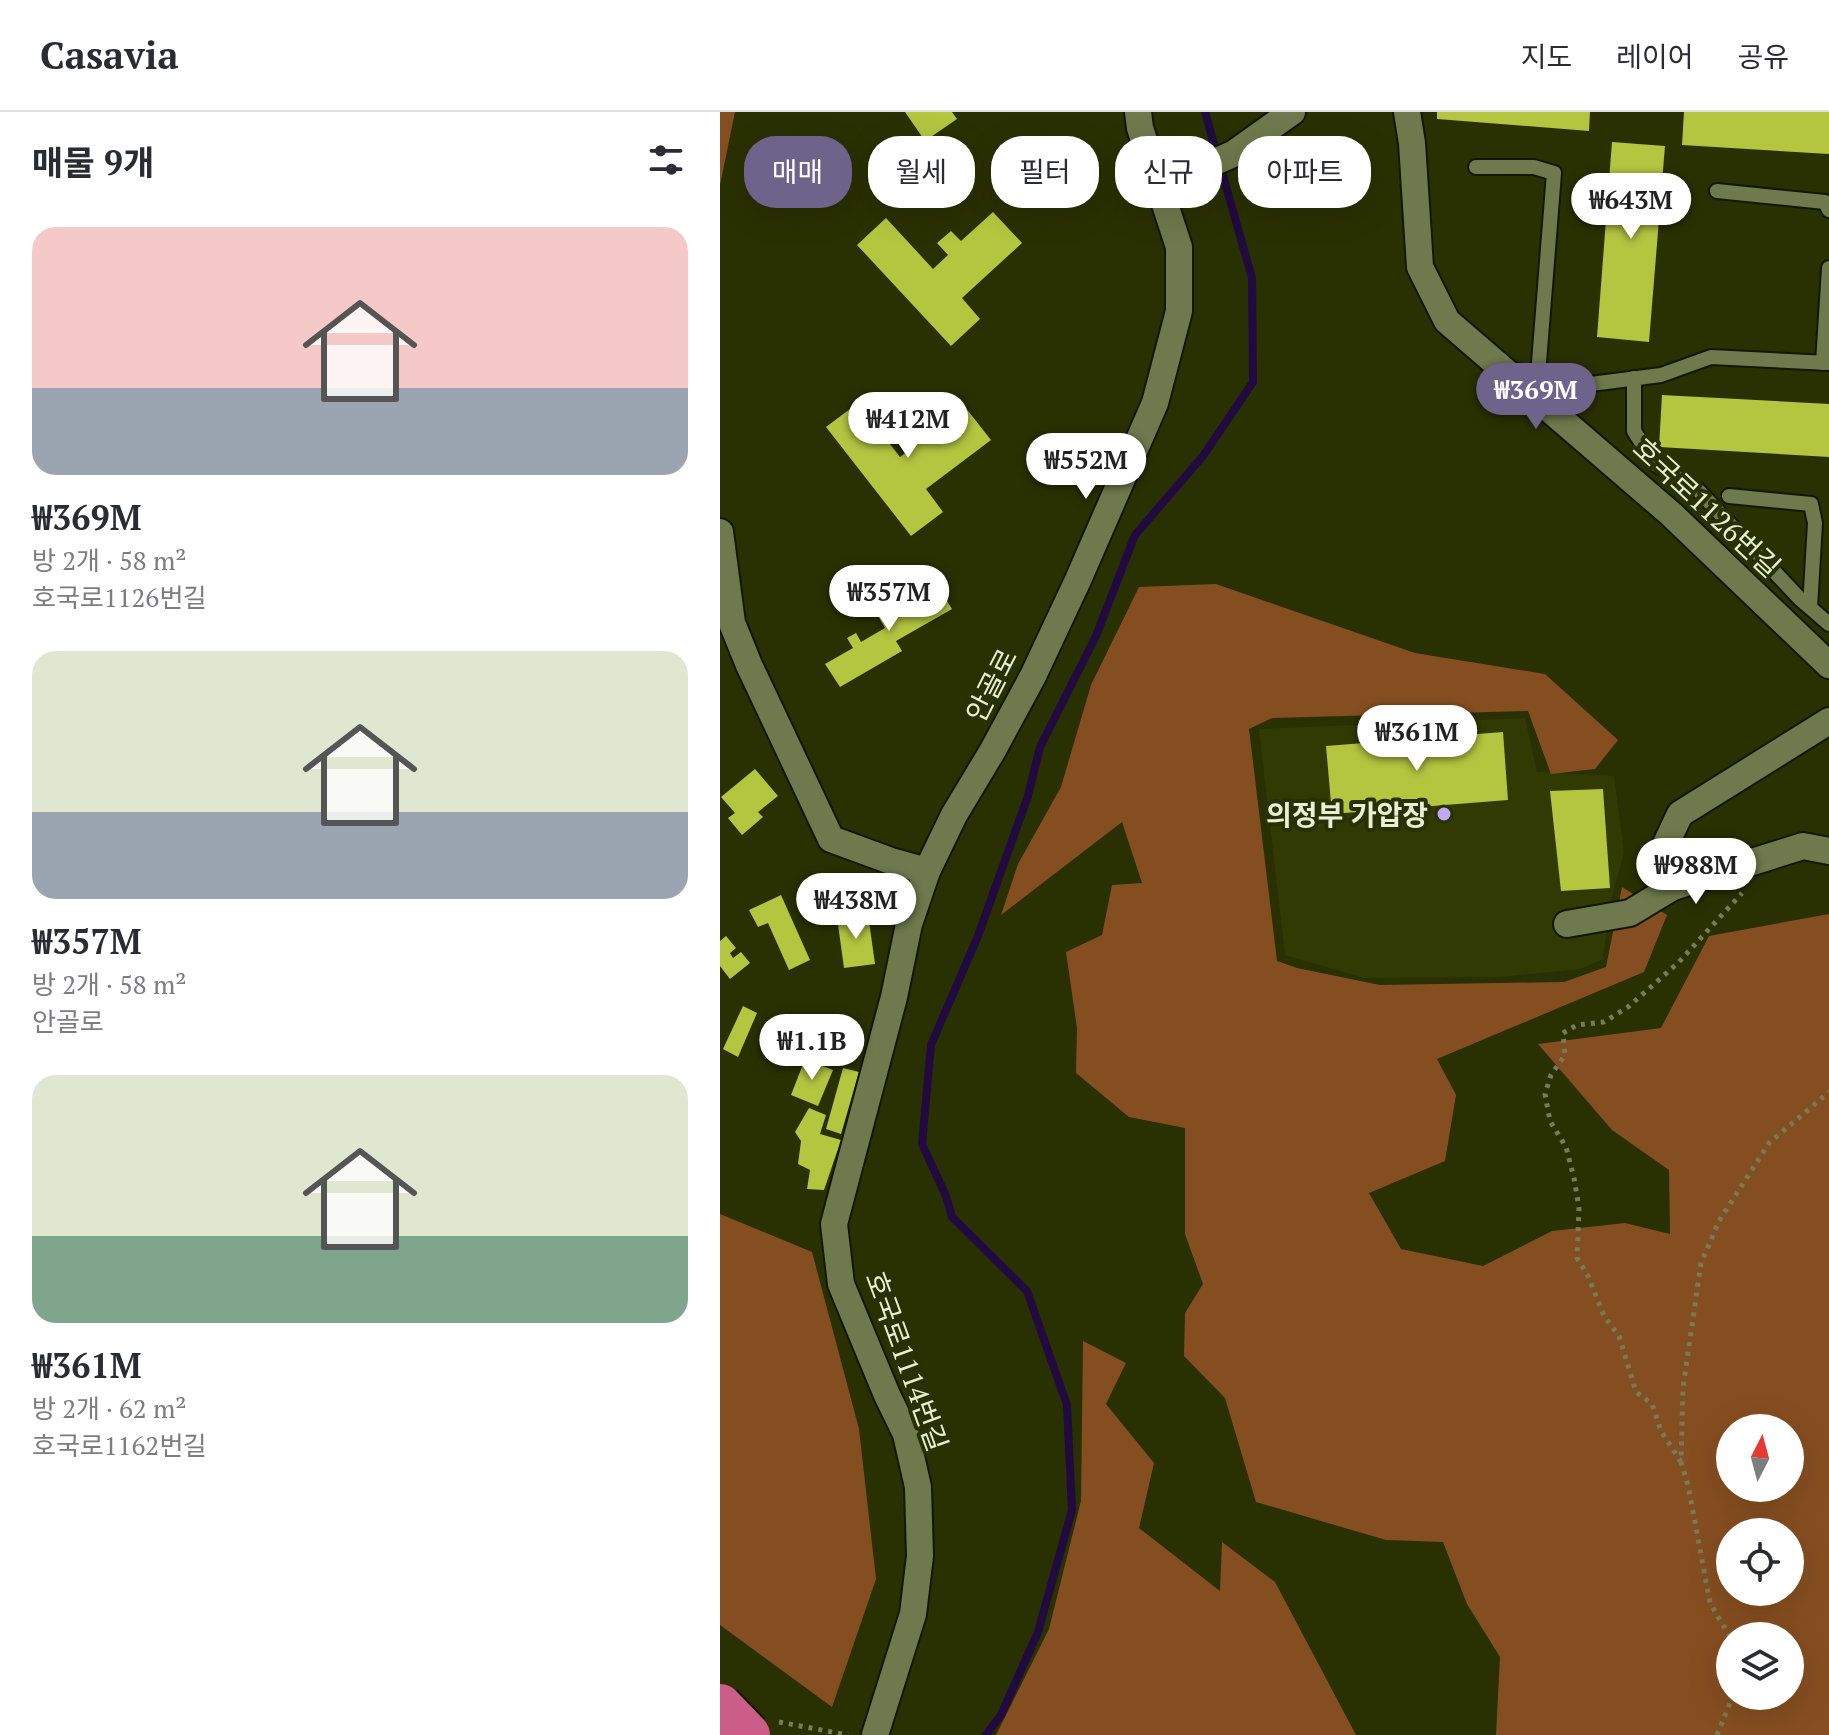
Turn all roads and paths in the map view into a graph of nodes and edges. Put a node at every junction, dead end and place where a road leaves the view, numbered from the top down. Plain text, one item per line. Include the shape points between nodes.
1 (1138, 112) edge
2 (1407, 112) edge
3 (1277, 117) edge
4 (1143, 136) edge
5 (1222, 159) edge
6 (1476, 167) dead end
7 (1717, 191) dead end
8 (1167, 208) edge
9 (1829, 210) edge
10 (1829, 268) edge
11 (1826, 363) edge
12 (1502, 369) junction
13 (1538, 375) junction
14 (1634, 378) junction
15 (1729, 496) dead end
16 (720, 532) edge
17 (1810, 607) junction
18 (1829, 624) edge
19 (1829, 665) edge
20 (1829, 721) edge
21 (1829, 851) edge
22 (1755, 861) junction
23 (927, 871) junction
24 (1673, 887) junction
25 (1567, 924) dead end
26 (1829, 1092) edge
27 (1681, 1462) junction
28 (1721, 1622) edge
29 (720, 1706) edge
30 (1727, 1710) edge
31 (748, 1735) edge
32 (875, 1735) edge
33 (1717, 1735) edge

1 - 4 street, 안골로
2 - 12 street, 호국로1126번길 via 1420,267 1447,321
3 - 5 street
6 - 13 lane via 1534,167 1554,173
7 - 9 lane via 1825,202
8 - 23 street, 안골로 via 1179,247 1179,311 1155,403 1033,676
10 - 11 lane
11 - 14 lane via 1711,357 1661,375
12 - 13 lane
12 - 19 street, 호국로1126번길 via 1671,514
13 - 14 lane via 1591,384
14 - 17 lane via 1634,431 1655,464 1697,489
15 - 17 lane via 1811,504 1815,523
16 - 23 street via 732,623 831,839
17 - 18 lane
20 - 24 street via 1680,814 1664,848
21 - 22 street via 1803,846
22 - 24 street
22 - 27 path via 1745,890 1668,972 1604,1022 1577,1025 1563,1033 1565,1055 1545,1094 1550,1121 1566,1147 1574,1178 1577,1258 1619,1336 1636,1392 1652,1404 1661,1431
23 - 32 street, 호국로1114번길 via 834,1224 841,1284 906,1434 918,1487 920,1556 913,1614
24 - 25 street via 1630,913
26 - 27 path via 1769,1143 1719,1221 1701,1263 1683,1388
27 - 28 path via 1710,1603
29 - 31 highway, bridge
30 - 33 path

